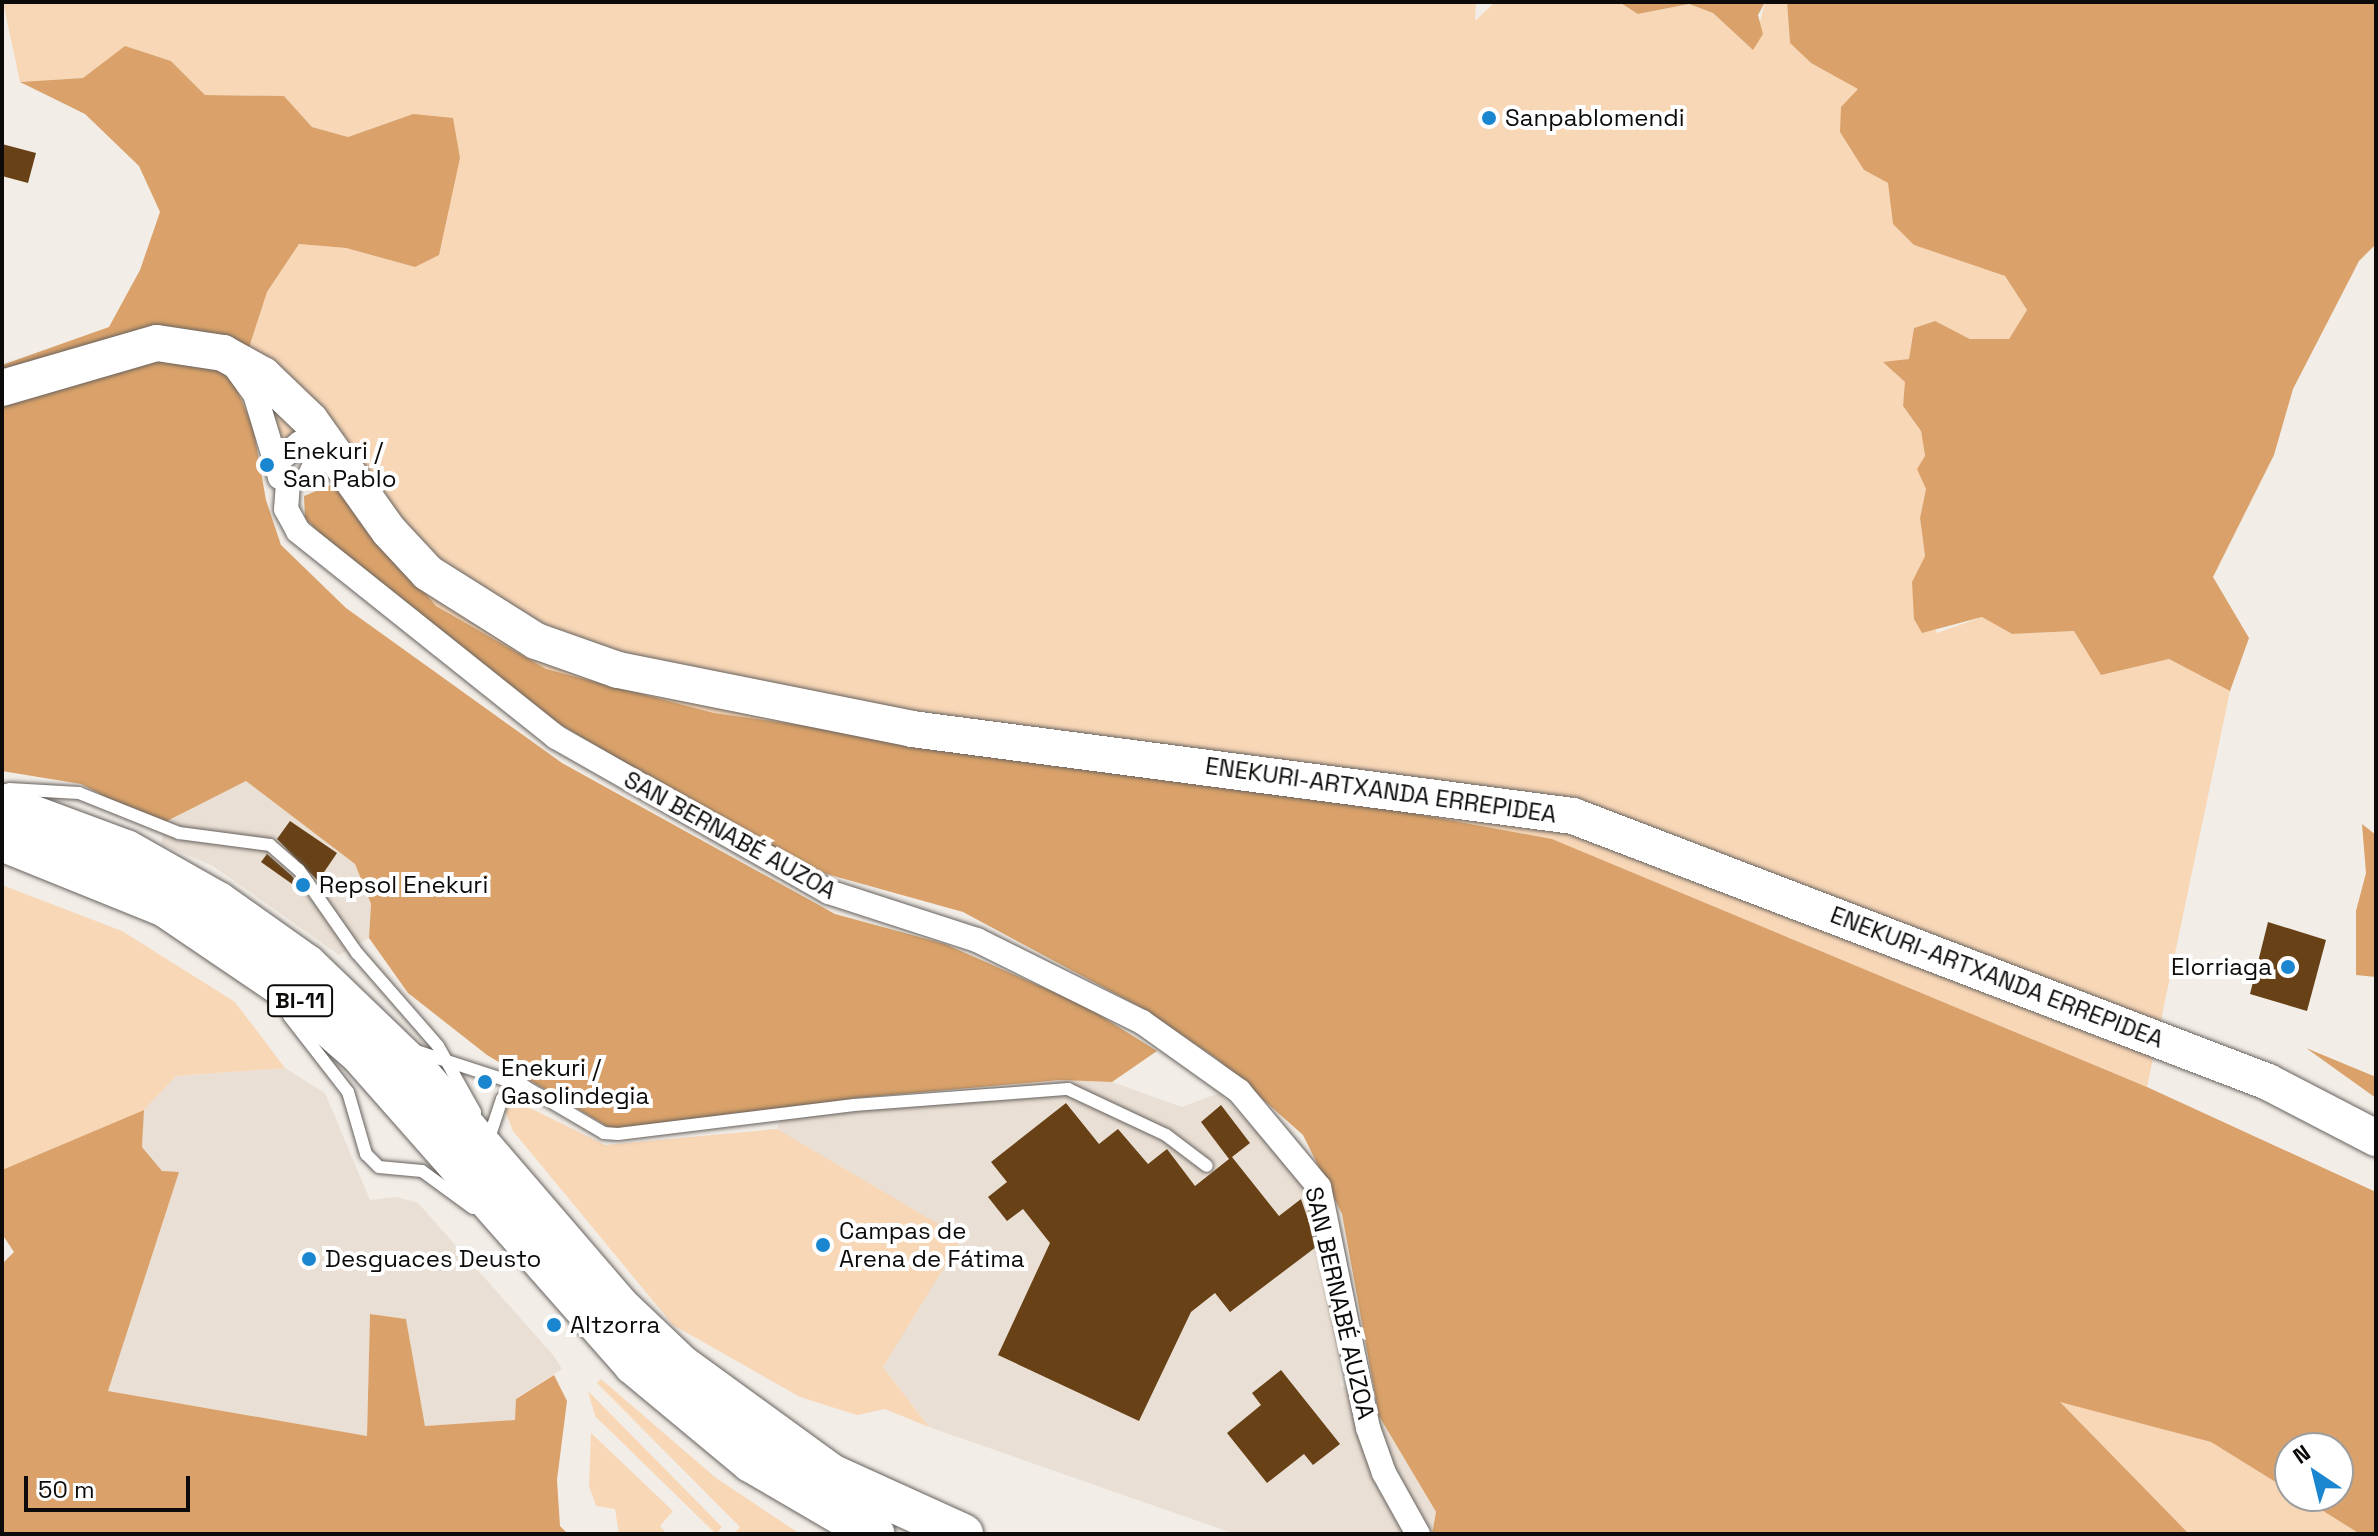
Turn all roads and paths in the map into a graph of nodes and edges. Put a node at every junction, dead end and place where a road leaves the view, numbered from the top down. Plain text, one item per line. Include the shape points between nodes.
1 (223, 353) junction
2 (2, 388) edge
3 (336, 455) junction
4 (292, 473) junction
5 (2, 788) edge
6 (2, 804) edge
7 (2, 841) edge
8 (219, 940) junction
9 (381, 1034) junction
10 (448, 1064) junction
11 (524, 1086) junction
12 (2376, 1138) edge
13 (492, 1149) junction
14 (1207, 1166) dead end
15 (530, 1252) junction
16 (874, 1534) edge
17 (963, 1534) edge
18 (1418, 1534) edge

1 - 2 street via 157,343
1 - 3 street, ENEKURI-ARTXANDA ERREPIDEA via 275,385
1 - 4 street, SAN BERNABÉ AUZOA via 255,394
3 - 4 street
3 - 4 street via 300,443
3 - 12 street, ENEKURI-ARTXANDA ERREPIDEA via 389,531 461,599 536,641 618,670 912,729 1573,816 2268,1082
4 - 18 street, SAN BERNABÉ AUZOA via 286,509 308,540 556,737 829,892 977,940 1142,1022 1239,1091 1319,1187 1368,1428 1384,1473
5 - 10 lane via 79,793 179,833 270,845 309,882
6 - 9 main road, BI-11 via 126,850 218,902 307,965
7 - 8 main road, BI-11 via 125,888
8 - 15 main road, BI-11 via 360,1054
8 - 15 lane via 324,1057 348,1092 366,1154 379,1167 422,1171
9 - 10 lane
9 - 13 main road, BI-11
10 - 11 lane
10 - 13 lane
11 - 13 lane via 502,1099
11 - 14 lane via 604,1133 618,1134 854,1105 1068,1089 1166,1135
13 - 17 main road, BI-11 via 619,1306 681,1365 831,1474
15 - 16 main road, BI-11 via 595,1326 691,1416 816,1505

